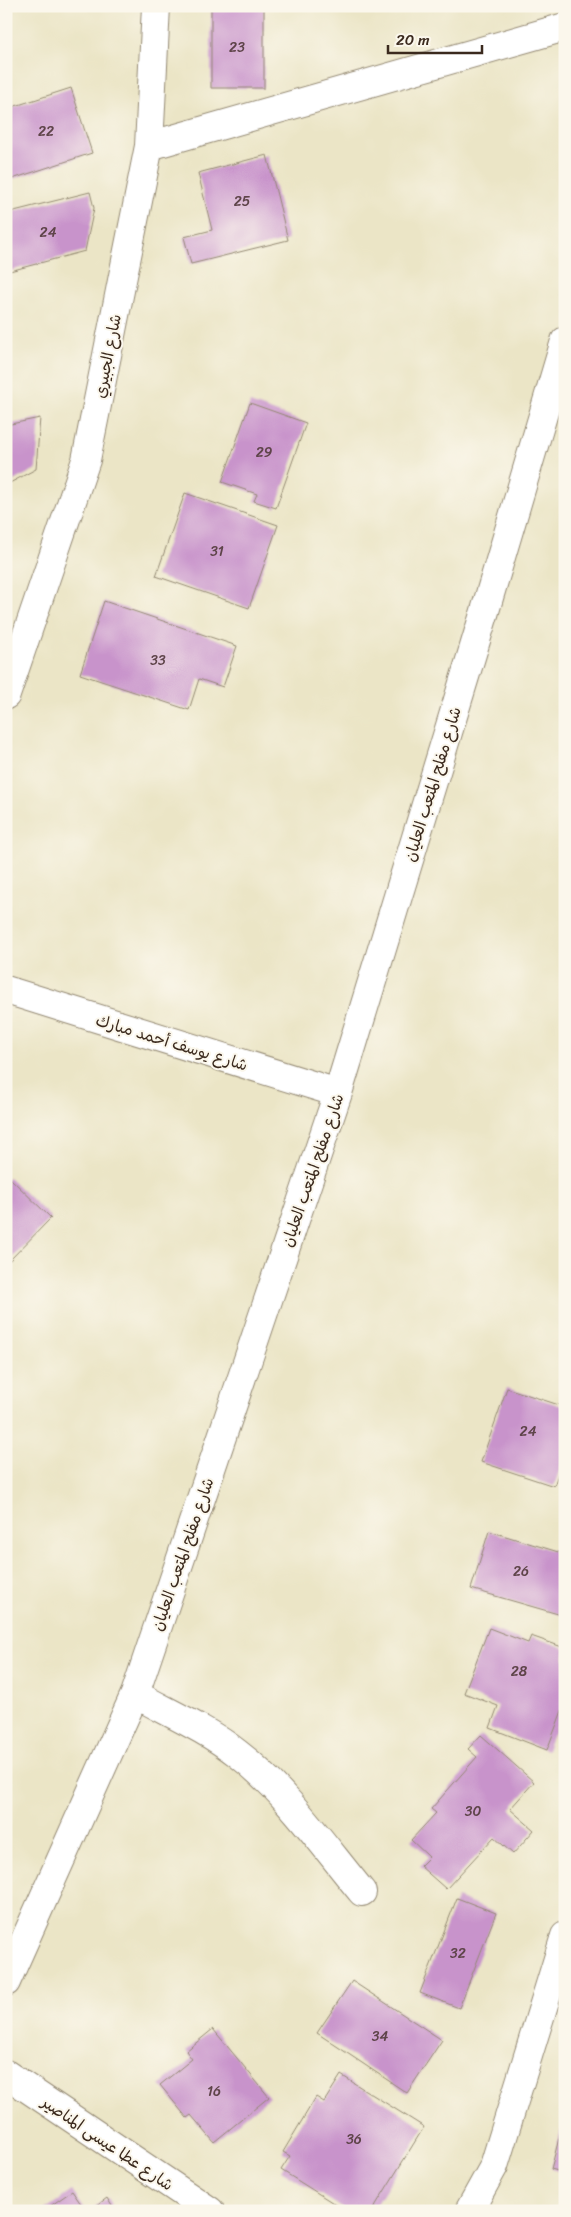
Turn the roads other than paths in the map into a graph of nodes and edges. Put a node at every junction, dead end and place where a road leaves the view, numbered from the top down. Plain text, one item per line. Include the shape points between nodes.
1 (156, 6) edge
2 (565, 27) edge
3 (149, 146) junction
4 (565, 341) edge
5 (6, 695) edge
6 (6, 990) edge
7 (338, 1093) junction
8 (135, 1694) junction
9 (362, 1892) dead end
10 (565, 1936) edge
11 (6, 1982) edge
12 (555, 1998) edge
13 (6, 2074) edge
14 (494, 2166) junction
15 (210, 2211) edge
16 (469, 2211) edge
17 (490, 2211) edge

1 - 3 street, شارع الجبيري
2 - 3 street
3 - 5 street, شارع الجبيري via 86,460
4 - 7 street, شارع مفلح المتعب العليان
6 - 7 street, شارع يوسف أحمد مبارك
7 - 8 street, شارع مفلح المتعب العليان
8 - 9 street via 237,1753 287,1801
8 - 11 street, شارع مفلح المتعب العليان
10 - 12 street
12 - 14 street
13 - 15 street, شارع عطا عيسى المناصير
14 - 16 street
14 - 17 street

